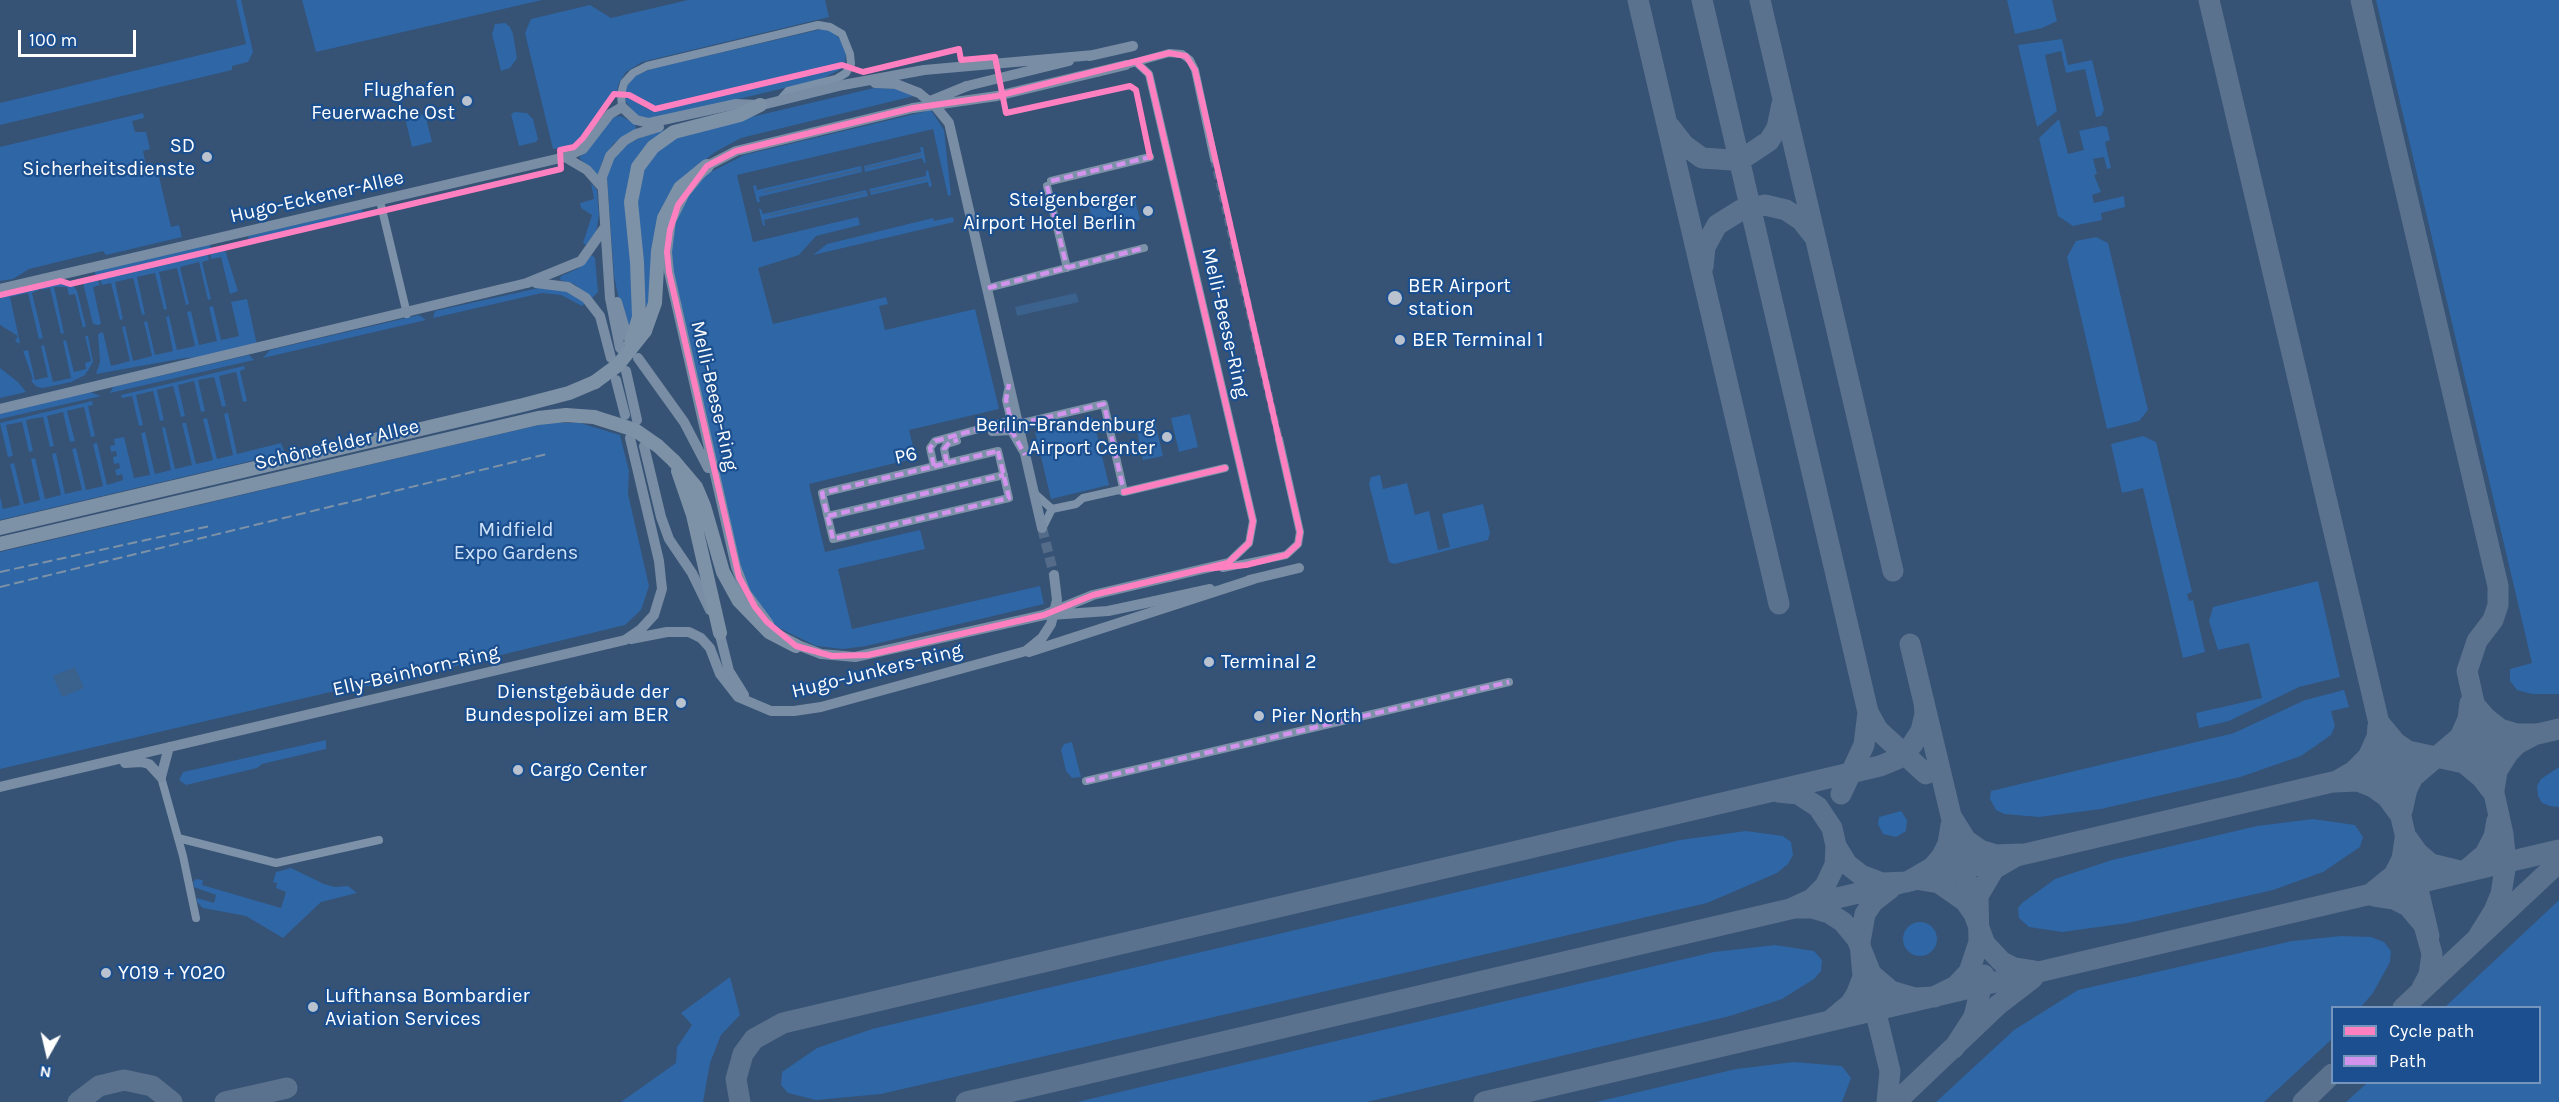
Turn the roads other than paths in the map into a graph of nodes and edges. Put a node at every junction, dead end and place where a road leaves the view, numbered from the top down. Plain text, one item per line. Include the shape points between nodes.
1 (1133, 46) dead end
2 (1094, 55) junction
3 (1132, 64) junction
4 (778, 101) junction
5 (759, 105) junction
6 (622, 107) junction
7 (913, 108) junction
8 (1150, 157) dead end
9 (565, 158) junction
10 (1214, 159) tunnel mouth
11 (707, 165) junction
12 (602, 187) junction
13 (380, 201) junction
14 (605, 227) junction
15 (606, 243) junction
16 (1144, 249) dead end
17 (1067, 268) junction
18 (527, 283) junction
19 (988, 288) junction
20 (0, 289) edge
21 (407, 314) junction
22 (627, 336) dead end
23 (624, 359) junction
24 (616, 380) dead end
25 (1009, 384) junction
26 (0, 409) edge
27 (625, 415) dead end
28 (637, 420) dead end
29 (1018, 424) junction
30 (630, 438) dead end
31 (1279, 439) tunnel mouth
32 (644, 446) dead end
33 (1025, 455) junction
34 (674, 461) junction
35 (946, 464) junction
36 (934, 466) junction
37 (1225, 468) dead end
38 (1004, 475) junction
39 (1033, 492) junction
40 (1124, 492) junction
41 (720, 500) junction
42 (1052, 509) junction
43 (828, 516) junction
44 (0, 528) edge
45 (1042, 528) joint
46 (0, 544) edge
47 (1225, 565) junction
48 (1299, 568) dead end
49 (1054, 576) tunnel mouth
50 (1254, 579) junction
51 (1044, 615) junction
52 (720, 633) junction
53 (625, 640) junction
54 (796, 646) junction
55 (1019, 654) junction
56 (1509, 682) dead end
57 (750, 702) junction
58 (169, 747) junction
59 (107, 762) junction
60 (161, 777) junction
61 (1086, 781) dead end
62 (0, 786) edge
63 (178, 838) junction
64 (379, 840) dead end
65 (196, 918) dead end

1 - 2 street, Melli-Beese-Ring
2 - 4 street via 924,70
2 - 7 street, Melli-Beese-Ring, bridge via 967,86
3 - 7 street, Melli-Beese-Ring, bridge via 997,96
3 - 10 street, Melli-Beese-Ring via 1173,53 1190,60
3 - 47 street, Melli-Beese-Ring via 1149,74 1253,521 1249,543
4 - 5 street
4 - 6 street via 788,91 846,73 850,54 842,34 818,25 647,66 624,83
4 - 19 street via 792,103 871,83 904,86 936,107 949,123
5 - 6 street via 736,104 649,123 636,120
5 - 12 street via 636,134 610,156
5 - 23 highway, bridge via 740,116 675,132 653,147 638,167 631,202 639,317
6 - 9 street, Hugo-Eckener-Allee via 610,114 583,149
7 - 11 street, Melli-Beese-Ring via 760,143
8 - 17 street via 1049,184
9 - 12 street via 593,175
9 - 13 street, Hugo-Eckener-Allee
11 - 23 highway, Schönefelder Allee, bridge via 680,188 664,218 654,303 645,331
11 - 41 street, Melli-Beese-Ring via 678,205 671,221 667,252
12 - 14 street
13 - 20 street, Hugo-Eckener-Allee
13 - 21 street
14 - 15 street
14 - 18 street via 581,261
15 - 22 street
15 - 23 street via 610,298
16 - 17 street
17 - 19 street
18 - 21 street
18 - 23 street via 558,284 586,298
19 - 25 street
21 - 26 street
23 - 28 street
23 - 41 street via 698,444
23 - 44 highway, Schönefelder Allee, bridge via 595,382 569,393
24 - 27 street
25 - 29 street
25 - 36 street via 1008,421 935,441 930,448
29 - 33 street
29 - 40 street via 1104,404
30 - 53 street, Elly-Beinhorn-Ring via 662,589 654,615
31 - 47 street, Melli-Beese-Ring via 1300,532 1298,544 1286,555
32 - 52 street via 669,539 703,593
33 - 35 street via 1013,433 1000,430 947,444 943,452
33 - 39 street
34 - 46 highway, Schönefelder Allee, bridge via 635,430 594,417 566,415
34 - 52 highway via 693,515
34 - 54 highway, Schönefelder Allee via 696,487 723,572 740,601 769,632
35 - 36 street, P6
35 - 38 street, P6 via 998,451
36 - 43 street, P6 via 822,493
37 - 40 street
38 - 43 street, P6
38 - 43 street, P6 via 1009,498 920,520 833,539
39 - 42 street
39 - 45 street
40 - 42 street via 1083,498 1076,504
41 - 54 street, Melli-Beese-Ring via 746,592 767,622
42 - 45 street
47 - 51 street, Melli-Beese-Ring, bridge via 1093,595
48 - 50 street, Melli-Beese-Ring
49 - 55 street, Hugo-Junkers-Ring via 1057,600 1051,624 1037,643
50 - 51 street, Melli-Beese-Ring, bridge via 1114,610
50 - 55 street
51 - 54 street, Melli-Beese-Ring via 868,656 832,656
52 - 57 street via 729,671
53 - 57 street, Hugo-Junkers-Ring via 667,632 701,638 710,648 728,687
53 - 58 street, Elly-Beinhorn-Ring
55 - 57 street, Hugo-Junkers-Ring via 821,707 771,711
56 - 61 street
58 - 59 street, Elly-Beinhorn-Ring
58 - 60 street
59 - 60 street via 149,764
59 - 62 street, Elly-Beinhorn-Ring
60 - 63 street
63 - 64 street via 276,863
63 - 65 street

